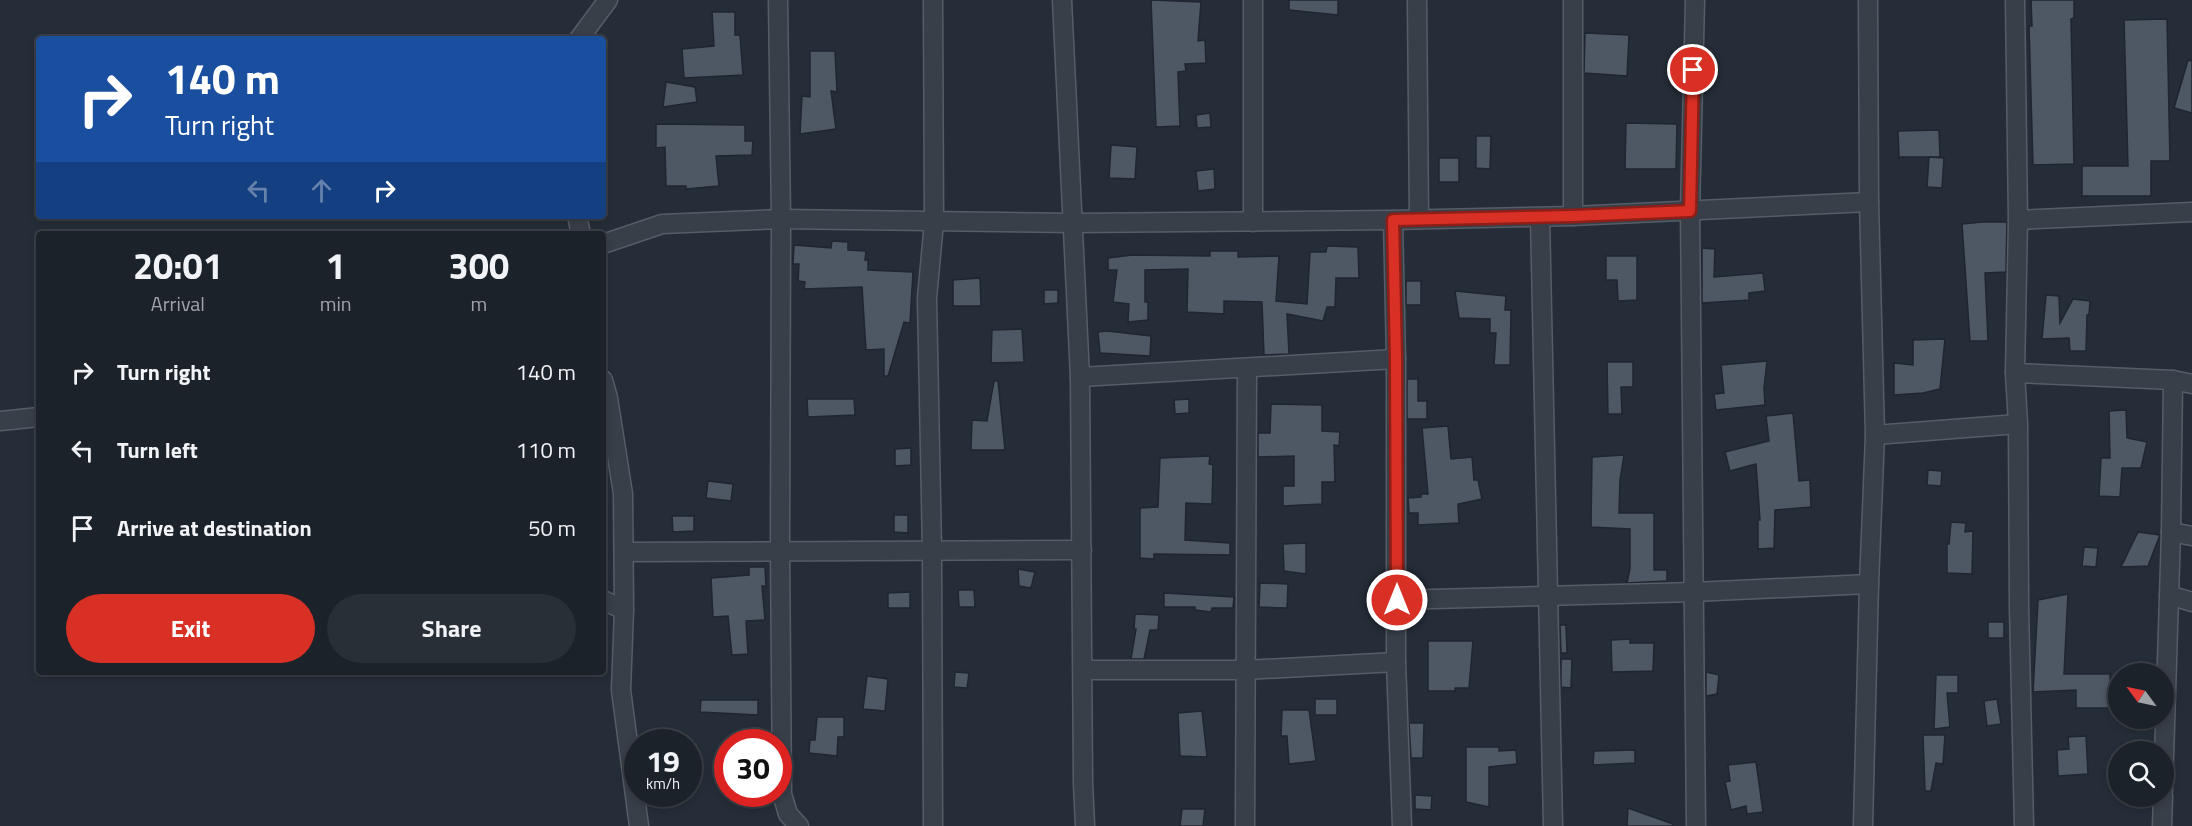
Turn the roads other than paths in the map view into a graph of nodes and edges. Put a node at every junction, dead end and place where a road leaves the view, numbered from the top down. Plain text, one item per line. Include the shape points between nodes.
1 (608, 0) edge
2 (778, 0) edge
3 (933, 0) edge
4 (1062, 0) edge
5 (1253, 0) edge
6 (1417, 0) edge
7 (1573, 0) edge
8 (1695, 0) edge
9 (1868, 0) edge
10 (2015, 0) edge
11 (581, 36) edge
12 (1869, 202) junction
13 (1690, 211) junction
14 (2192, 212) edge
15 (1573, 216) junction
16 (1540, 217) junction
17 (781, 219) junction
18 (1419, 219) junction
19 (1393, 220) junction
20 (2018, 220) junction
21 (934, 222) junction
22 (1252, 222) junction
23 (1073, 224) junction
24 (606, 243) edge
25 (1396, 359) junction
26 (1246, 368) junction
27 (2016, 373) junction
28 (1080, 377) junction
29 (2173, 380) junction
30 (2192, 384) edge
31 (606, 391) edge
32 (36, 417) edge
33 (0, 421) edge
34 (2018, 424) junction
35 (1875, 435) junction
36 (2171, 532) junction
37 (2192, 536) edge
38 (780, 550) junction
39 (932, 550) junction
40 (1082, 550) junction
41 (624, 552) junction
42 (1869, 584) junction
43 (1694, 592) junction
44 (2169, 595) junction
45 (1548, 596) junction
46 (1397, 600) junction
47 (606, 601) edge
48 (2192, 602) edge
49 (624, 610) junction
50 (1396, 662) junction
51 (1083, 670) junction
52 (1245, 670) junction
53 (2165, 741) edge
54 (2163, 807) edge
55 (639, 826) edge
56 (799, 826) edge
57 (933, 826) edge
58 (1085, 826) edge
59 (1245, 826) edge
60 (1402, 826) edge
61 (1553, 826) edge
62 (1696, 826) edge
63 (1863, 826) edge
64 (2024, 826) edge
65 (2162, 826) edge

1 - 11 street
2 - 17 street
3 - 21 street
4 - 23 street
5 - 22 street
6 - 18 street
7 - 15 street
8 - 13 street
9 - 12 street
10 - 20 street
12 - 13 street
12 - 35 street
13 - 15 street
13 - 43 street
14 - 20 street
15 - 16 street
16 - 18 street
16 - 45 street
17 - 21 street
17 - 24 street via 662,224
17 - 38 street
18 - 19 street
19 - 22 street
19 - 25 street
20 - 27 street
21 - 23 street
21 - 39 street via 927,298
22 - 23 street
23 - 28 street
25 - 26 street
25 - 46 street
26 - 28 street
26 - 52 street
27 - 29 street
27 - 34 street
28 - 40 street
29 - 30 street
29 - 36 street
31 - 41 street via 623,494
32 - 33 street
34 - 35 street
34 - 64 street
35 - 42 street
36 - 37 street
36 - 44 street
38 - 39 street
38 - 41 street
38 - 56 street via 782,794 788,814
39 - 40 street
39 - 57 street
40 - 51 street
41 - 49 street
42 - 43 street
42 - 63 street
43 - 45 street
43 - 62 street
44 - 48 street
44 - 53 street
45 - 46 street
45 - 61 street
46 - 50 street
47 - 49 street
49 - 55 street via 621,690
50 - 52 street
50 - 60 street
51 - 52 street
51 - 58 street
52 - 59 street
54 - 65 street

